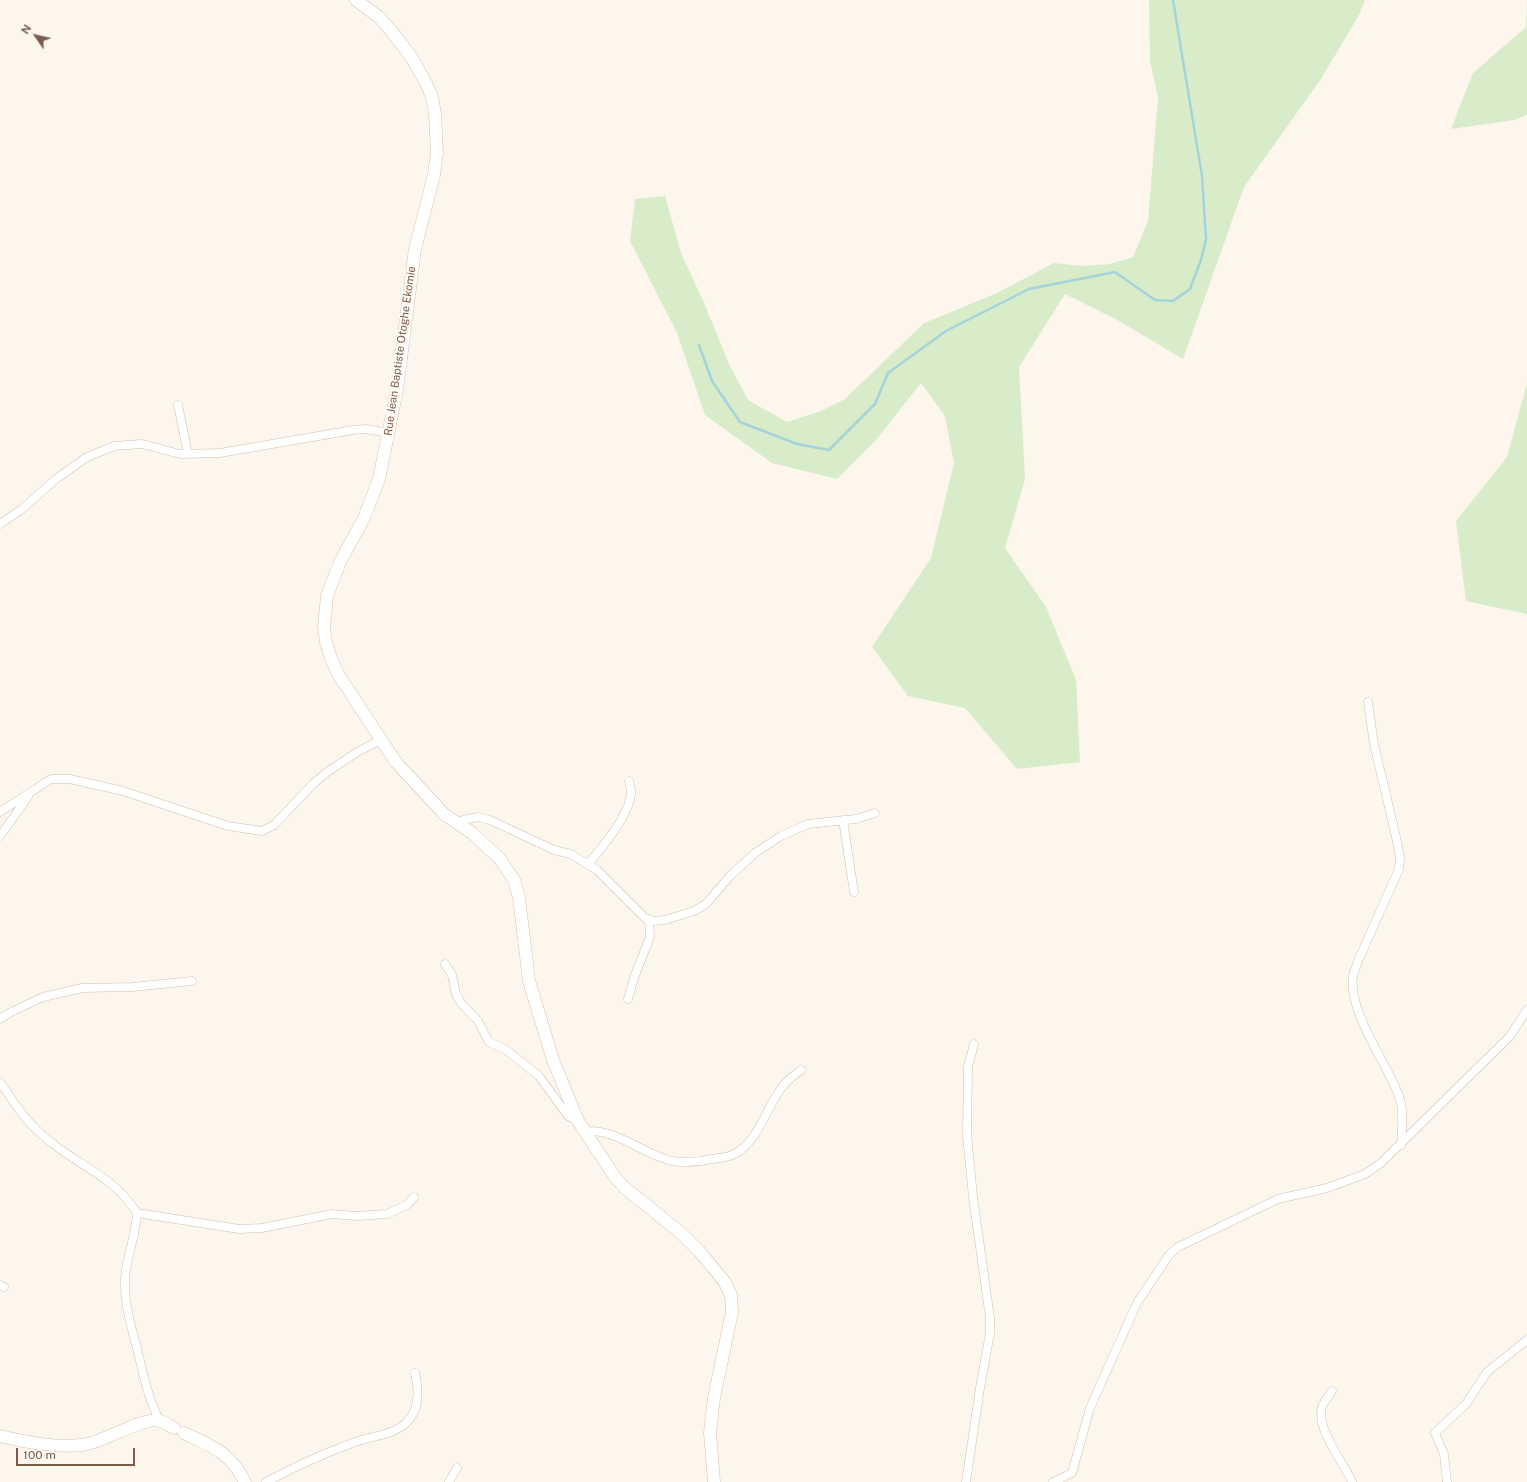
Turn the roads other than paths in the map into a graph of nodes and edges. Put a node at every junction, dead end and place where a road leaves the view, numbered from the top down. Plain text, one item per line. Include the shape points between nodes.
1 (356, 0) edge
2 (178, 405) dead end
3 (389, 433) junction
4 (188, 454) junction
5 (0, 524) edge
6 (1368, 702) dead end
7 (380, 740) junction
8 (629, 780) dead end
9 (33, 790) junction
10 (0, 812) edge
11 (875, 813) dead end
12 (842, 820) junction
13 (458, 825) junction
14 (0, 836) edge
15 (588, 864) junction
16 (854, 892) dead end
17 (649, 920) junction
18 (445, 964) dead end
19 (192, 981) dead end
20 (628, 999) dead end
21 (1527, 1010) edge
22 (0, 1019) edge
23 (974, 1044) dead end
24 (801, 1070) dead end
25 (0, 1083) edge
26 (578, 1121) junction
27 (592, 1141) junction
28 (1401, 1145) junction
29 (414, 1196) dead end
30 (137, 1213) junction
31 (1527, 1340) edge
32 (415, 1374) dead end
33 (1332, 1391) dead end
34 (160, 1421) junction
35 (0, 1436) edge
36 (456, 1468) dead end
37 (245, 1482) edge
38 (266, 1482) edge
39 (449, 1482) edge
40 (714, 1482) edge
41 (966, 1482) edge
42 (1053, 1482) edge
43 (1352, 1482) edge
44 (1447, 1482) edge

1 - 3 street, Rue Jean Baptiste Otoghe Ekomie via 379,17 412,58 432,96 435,114 437,152 434,175 415,248
2 - 4 street
3 - 4 street via 366,429 353,430 220,453
3 - 7 street, Rue Jean Baptiste Otoghe Ekomie via 373,499 332,579 327,596 324,627 331,658 338,674
4 - 5 street via 142,444 114,446 87,457
6 - 28 street via 1374,744 1400,857 1399,869 1353,976 1358,1006 1400,1100 1403,1119
7 - 9 street via 327,772 274,824 262,831 228,826 123,791 70,779 51,779
7 - 13 street, Rue Jean Baptiste Otoghe Ekomie via 411,780
8 - 15 street via 629,803 612,833
9 - 10 street
9 - 14 street
11 - 12 street
12 - 16 street
12 - 17 street via 808,824 781,836 755,853 730,876 706,904 684,915 665,920
13 - 15 street via 463,820 471,818 490,820 554,850 571,854
13 - 26 street, Rue Jean Baptiste Otoghe Ekomie via 487,846 500,859 514,880 519,897 529,981 552,1060
15 - 17 street
17 - 20 street via 650,937
18 - 26 street via 452,975 456,994 461,1003 478,1021 489,1042 505,1049 539,1076 568,1116
19 - 22 street via 132,987 82,988 43,997
21 - 28 street via 1510,1036
23 - 41 street via 968,1067 968,1135 990,1333
24 - 27 street via 783,1086 748,1144 737,1153 695,1162 673,1161 614,1136 592,1131
25 - 30 street via 19,1110 40,1133 106,1179
26 - 27 street, Rue Jean Baptiste Otoghe Ekomie
27 - 40 street, Rue Jean Baptiste Otoghe Ekomie via 615,1177 681,1233 714,1267 731,1295 732,1312 714,1398 710,1433
28 - 42 street via 1364,1174 1327,1188 1278,1198 1178,1247 1169,1255 1147,1286 1128,1322 1090,1408 1072,1473
29 - 30 street via 407,1205 387,1214 332,1214 281,1226 239,1229
30 - 34 street via 124,1292 128,1318 145,1382
31 - 44 street via 1487,1372 1466,1404 1435,1433 1444,1454
32 - 38 street via 418,1401 414,1412 402,1426 356,1442
33 - 43 street via 1323,1406 1321,1416 1326,1435
34 - 35 street via 150,1421 84,1445 46,1444
34 - 37 street via 222,1452 236,1466
36 - 39 street

